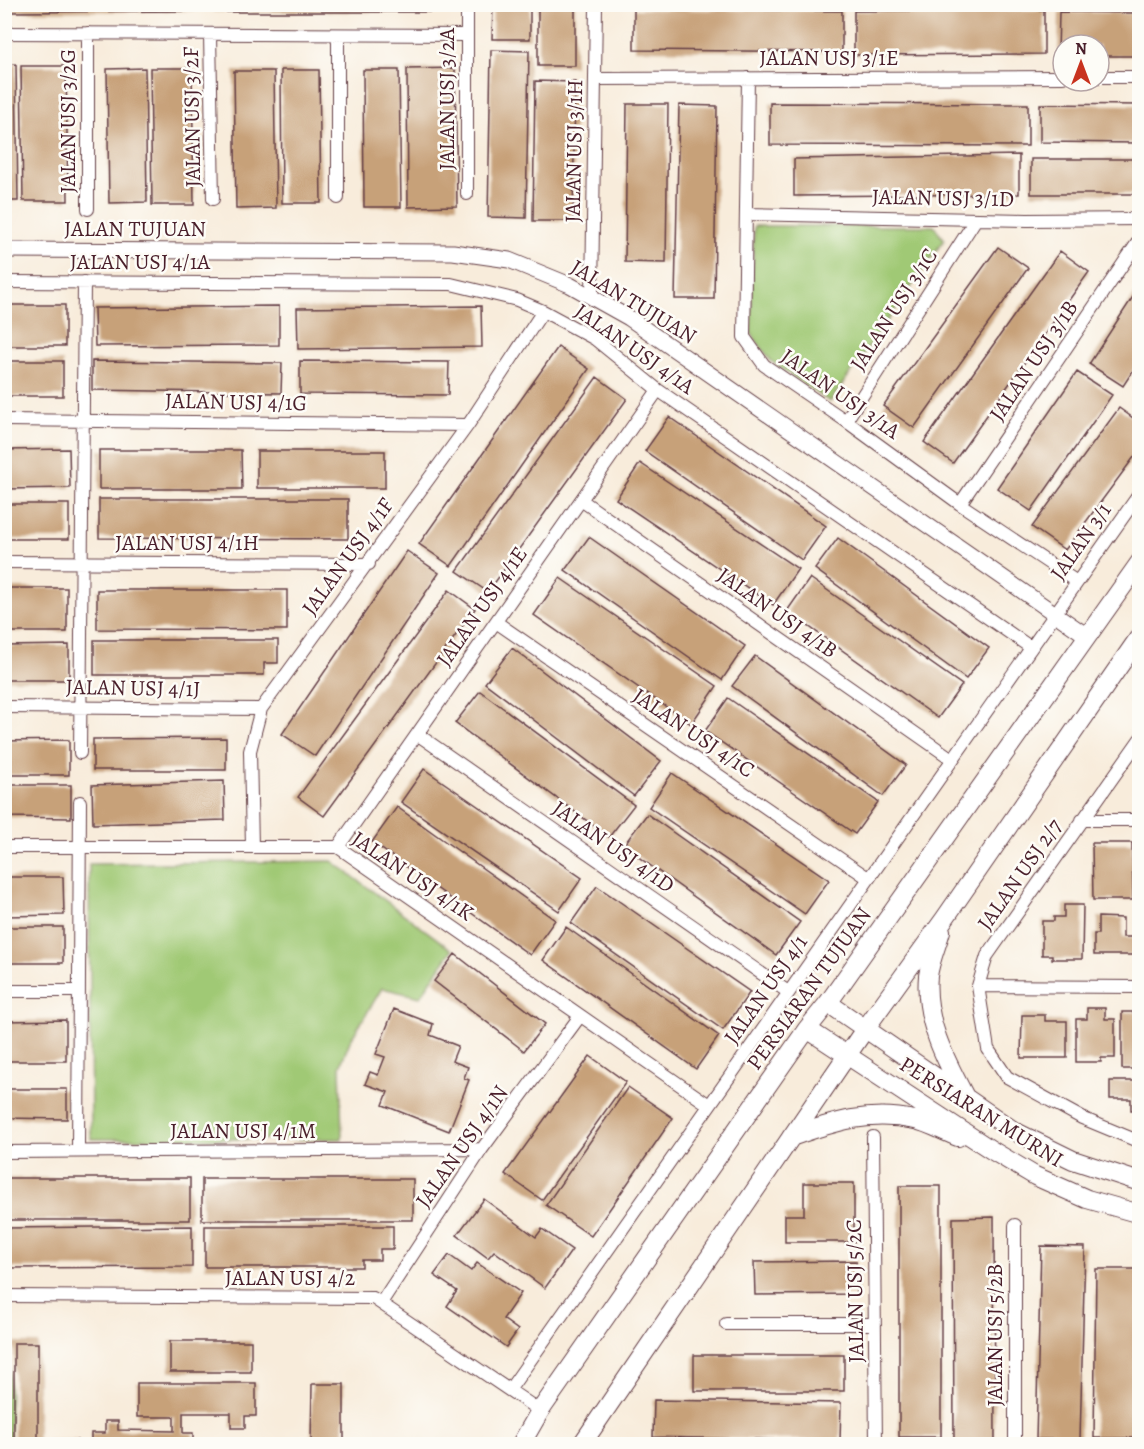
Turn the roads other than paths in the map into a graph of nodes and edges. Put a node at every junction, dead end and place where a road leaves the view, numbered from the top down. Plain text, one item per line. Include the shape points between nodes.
1 (467, 4) edge
2 (596, 4) edge
3 (4, 33) edge
4 (88, 33) junction
5 (210, 34) junction
6 (338, 35) junction
7 (467, 35) junction
8 (1051, 77) edge
9 (1111, 77) edge
10 (1140, 77) edge
11 (748, 78) junction
12 (595, 79) junction
13 (467, 194) dead end
14 (338, 198) dead end
15 (213, 200) dead end
16 (88, 209) dead end
17 (746, 214) junction
18 (976, 219) junction
19 (1140, 219) edge
20 (1140, 239) edge
21 (4, 250) edge
22 (4, 282) edge
23 (84, 282) junction
24 (592, 297) junction
25 (543, 311) junction
26 (658, 390) junction
27 (4, 420) edge
28 (83, 421) junction
29 (846, 421) junction
30 (468, 425) junction
31 (1140, 493) edge
32 (581, 500) junction
33 (960, 504) junction
34 (4, 562) edge
35 (1140, 562) edge
36 (82, 563) junction
37 (369, 564) junction
38 (1077, 582) junction
39 (1054, 612) junction
40 (496, 622) junction
41 (1088, 636) junction
42 (1140, 636) edge
43 (1030, 646) junction
44 (4, 707) edge
45 (81, 707) junction
46 (261, 709) junction
47 (417, 734) junction
48 (1140, 739) edge
49 (80, 753) dead end
50 (951, 759) junction
51 (80, 802) dead end
52 (1082, 820) junction
53 (1140, 820) edge
54 (4, 847) edge
55 (80, 847) junction
56 (252, 847) junction
57 (338, 847) junction
58 (868, 878) junction
59 (945, 918) junction
60 (978, 986) junction
61 (1140, 987) edge
62 (4, 991) edge
63 (79, 991) junction
64 (788, 992) junction
65 (828, 1003) junction
66 (580, 1016) junction
67 (807, 1029) junction
68 (865, 1029) junction
69 (848, 1055) junction
70 (967, 1099) junction
71 (709, 1105) junction
72 (791, 1137) junction
73 (873, 1137) dead end
74 (1140, 1143) edge
75 (482, 1149) junction
76 (4, 1152) edge
77 (78, 1152) junction
78 (993, 1152) junction
79 (1140, 1182) edge
80 (1140, 1214) edge
81 (1015, 1225) dead end
82 (4, 1296) edge
83 (381, 1303) junction
84 (726, 1324) dead end
85 (875, 1324) junction
86 (510, 1389) junction
87 (540, 1411) junction
88 (520, 1444) edge
89 (582, 1444) edge
90 (876, 1444) edge
91 (1015, 1444) edge

1 - 7 street, JALAN USJ 3/2A
2 - 12 street, JALAN USJ 3/1H
3 - 4 street
4 - 5 street
4 - 16 street, JALAN USJ 3/2G
5 - 6 street
5 - 15 street, JALAN USJ 3/2F
6 - 7 street
6 - 14 street
7 - 13 street, JALAN USJ 3/2A
8 - 11 street, JALAN USJ 3/1E
9 - 10 street
11 - 12 street, JALAN USJ 3/1E
11 - 17 street, JALAN USJ 3/1A
12 - 24 street, JALAN USJ 3/1H
17 - 18 street, JALAN USJ 3/1D
17 - 29 street, JALAN USJ 3/1A via 744,337 765,365
18 - 19 street, JALAN USJ 3/1D
18 - 29 street, JALAN USJ 3/1C
20 - 33 street, JALAN USJ 3/1B
21 - 24 street, JALAN TUJUAN via 453,252 509,260
22 - 23 street, JALAN USJ 4/1A
23 - 25 street, JALAN USJ 4/1A via 451,284 517,300
23 - 28 street
24 - 39 street, JALAN TUJUAN
25 - 26 street, JALAN USJ 4/1A via 595,339
25 - 30 street, JALAN USJ 4/1F
26 - 32 street, JALAN USJ 4/1E
26 - 43 street, JALAN USJ 4/1A
27 - 28 street, JALAN USJ 4/1G
28 - 30 street, JALAN USJ 4/1G
28 - 36 street
29 - 33 street, JALAN USJ 3/1A
30 - 37 street, JALAN USJ 4/1F
31 - 38 street, JALAN 3/1
32 - 40 street, JALAN USJ 4/1E
32 - 50 street, JALAN USJ 4/1B
33 - 38 street, JALAN USJ 3/1A
34 - 36 street, JALAN USJ 4/1H
35 - 41 main road, PERSIARAN TUJUAN
36 - 37 street, JALAN USJ 4/1H
36 - 45 street
37 - 46 street, JALAN USJ 4/1F
38 - 39 street, JALAN 3/1
39 - 41 street, JALAN TUJUAN
39 - 43 street, JALAN USJ 4/1
40 - 47 street, JALAN USJ 4/1E
40 - 58 street, JALAN USJ 4/1C
41 - 65 main road, PERSIARAN TUJUAN
42 - 59 main road
43 - 50 street, JALAN USJ 4/1
44 - 45 street, JALAN USJ 4/1J
45 - 46 street, JALAN USJ 4/1J
45 - 49 street
46 - 56 street, JALAN USJ 4/1F via 250,751
47 - 57 street, JALAN USJ 4/1E
47 - 64 street, JALAN USJ 4/1D
48 - 52 street, JALAN USJ 2/7
50 - 58 street, JALAN USJ 4/1
51 - 55 street
52 - 53 street
52 - 60 street, JALAN USJ 2/7 via 987,956
54 - 55 street, JALAN USJ 4/1K
55 - 56 street, JALAN USJ 4/1K
55 - 63 street
56 - 57 street, JALAN USJ 4/1K
57 - 66 street, JALAN USJ 4/1K
58 - 64 street, JALAN USJ 4/1
59 - 68 main road
59 - 70 main road via 928,976 930,1016 944,1057
60 - 61 street
60 - 74 street, JALAN USJ 2/7 via 988,1049 1007,1077 1082,1118
62 - 63 street
63 - 77 street
64 - 71 street, JALAN USJ 4/1
65 - 67 main road, PERSIARAN TUJUAN
65 - 68 main road, PERSIARAN MURNI
66 - 71 street, JALAN USJ 4/1K
66 - 75 street, JALAN USJ 4/1N
67 - 69 main road, PERSIARAN MURNI
67 - 87 main road, PERSIARAN TUJUAN
68 - 69 main road
68 - 70 main road, PERSIARAN MURNI
69 - 72 main road
69 - 78 main road, PERSIARAN MURNI
70 - 79 main road, PERSIARAN MURNI via 1014,1131 1073,1160
71 - 86 street, JALAN USJ 4/1
72 - 78 main road via 834,1121 875,1116 915,1120
72 - 89 main road
73 - 85 street, JALAN USJ 5/2C
75 - 77 street, JALAN USJ 4/1M
75 - 83 street, JALAN USJ 4/1N
76 - 77 street, JALAN USJ 4/1M
78 - 80 main road, PERSIARAN MURNI via 1087,1199
81 - 91 street, JALAN USJ 5/2B
82 - 83 street, JALAN USJ 4/2 via 373,1298
83 - 86 street, JALAN USJ 4/2
84 - 85 street
85 - 90 street, JALAN USJ 5/2C
86 - 87 street, JALAN USJ 4/2
87 - 88 main road, PERSIARAN TUJUAN

